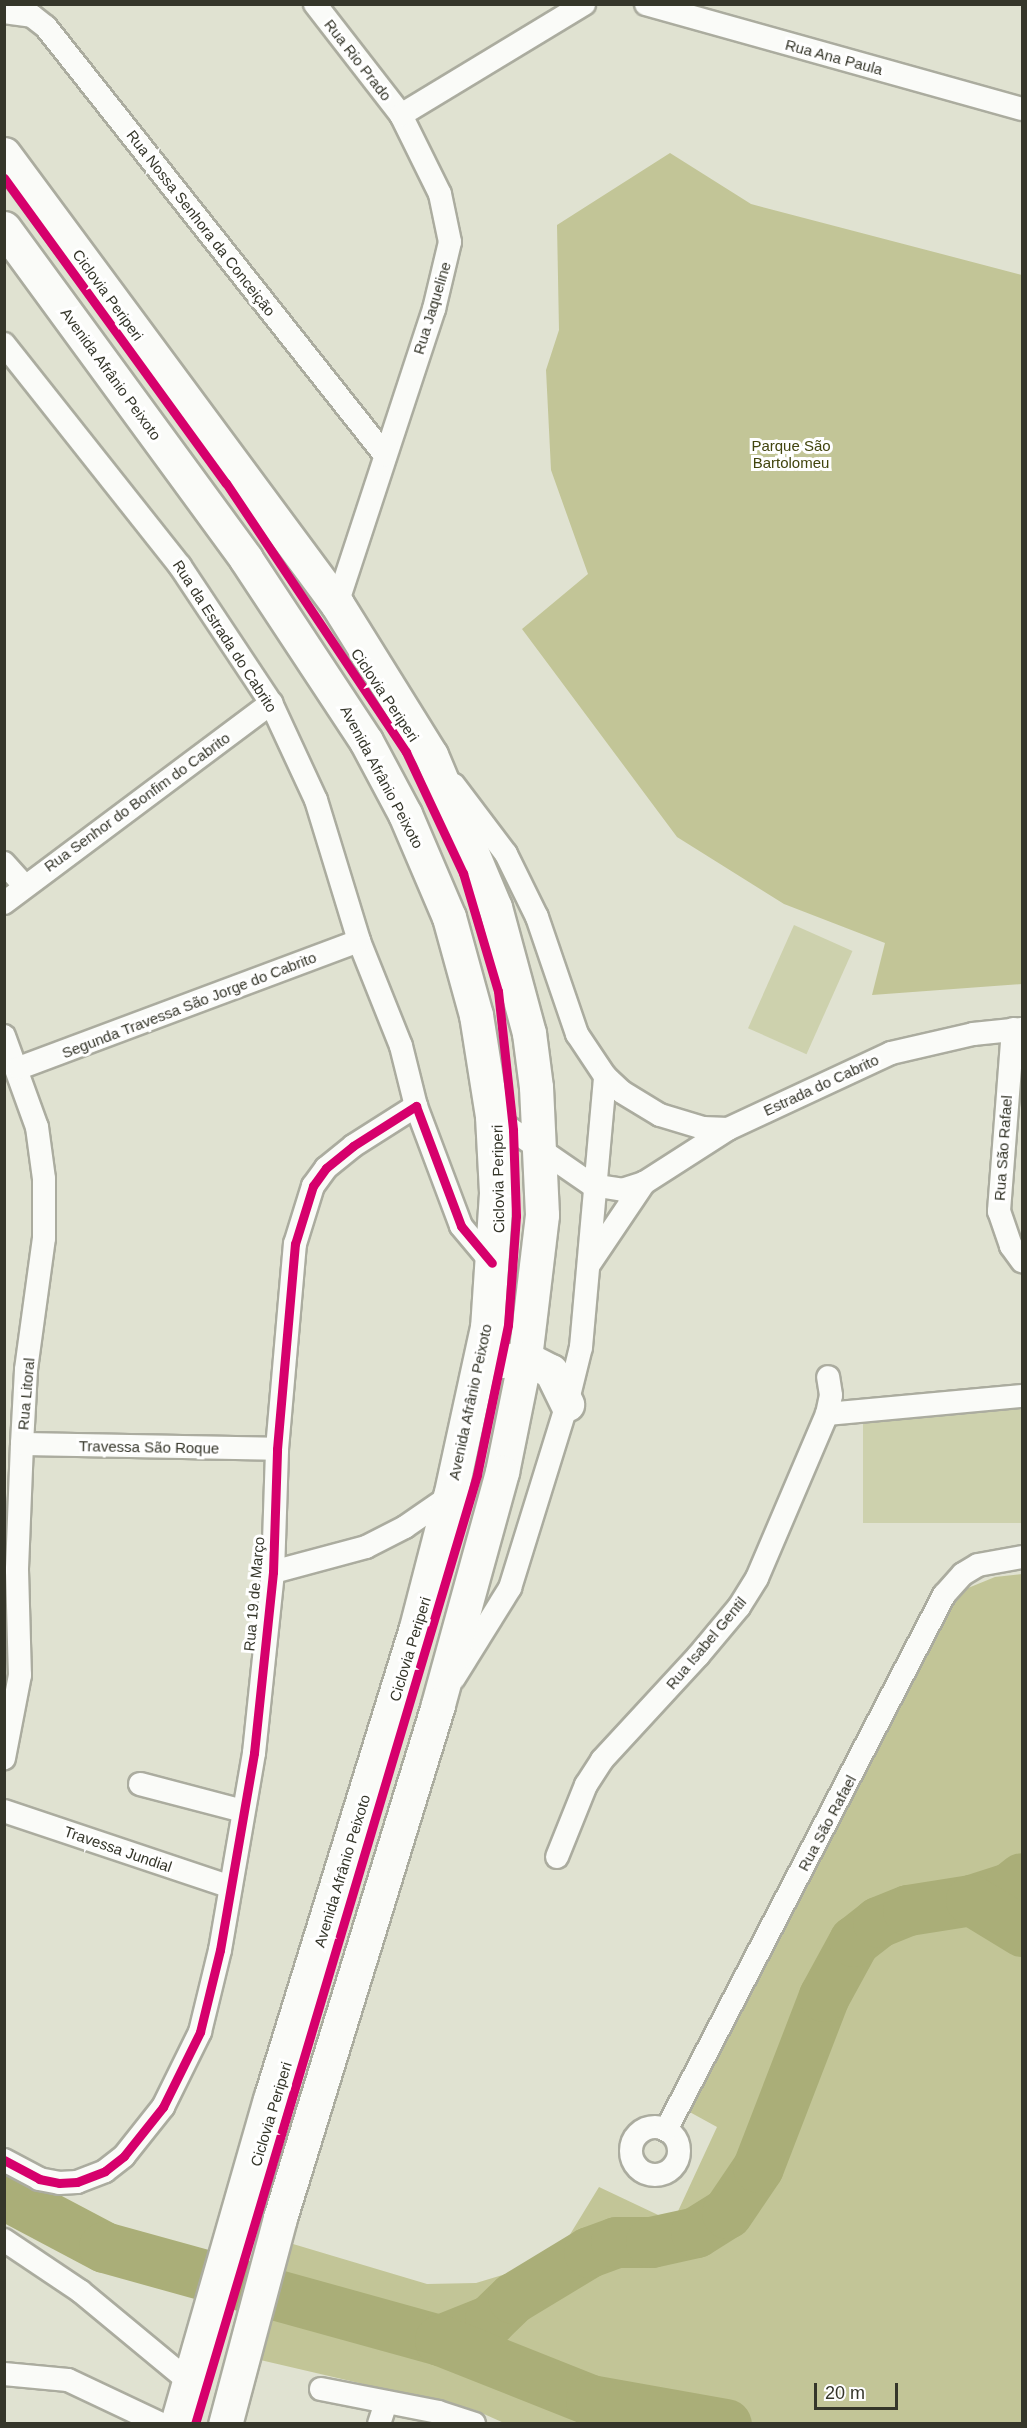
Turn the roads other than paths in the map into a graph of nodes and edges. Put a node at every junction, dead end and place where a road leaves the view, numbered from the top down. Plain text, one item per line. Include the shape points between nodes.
1 (315, 4) edge
2 (584, 4) edge
3 (646, 4) edge
4 (4, 12) edge
5 (1023, 109) edge
6 (400, 115) junction
7 (4, 154) edge
8 (4, 228) edge
9 (4, 344) edge
10 (385, 454) junction
11 (337, 604) junction
12 (271, 703) junction
13 (431, 755) junction
14 (4, 863) edge
15 (24, 885) junction
16 (4, 903) edge
17 (359, 941) junction
18 (1018, 1029) edge
19 (4, 1036) edge
20 (19, 1068) junction
21 (605, 1076) junction
22 (416, 1106) junction
23 (492, 1116) junction
24 (728, 1129) junction
25 (539, 1148) junction
26 (644, 1183) junction
27 (592, 1185) junction
28 (1023, 1261) edge
29 (492, 1263) junction
30 (590, 1263) junction
31 (525, 1358) junction
32 (828, 1377) dead end
33 (477, 1378) junction
34 (1023, 1396) edge
35 (567, 1404) junction
36 (827, 1414) junction
37 (22, 1444) junction
38 (277, 1449) junction
39 (450, 1496) junction
40 (1023, 1557) edge
41 (273, 1572) junction
42 (438, 1705) junction
43 (4, 1758) edge
44 (140, 1784) dead end
45 (4, 1811) edge
46 (243, 1811) junction
47 (557, 1857) dead end
48 (231, 1887) junction
49 (666, 2130) dead end
50 (4, 2160) edge
51 (4, 2240) edge
52 (194, 2368) junction
53 (4, 2374) edge
54 (321, 2389) dead end
55 (386, 2402) junction
56 (161, 2424) edge
57 (177, 2424) edge
58 (225, 2424) edge
59 (379, 2424) edge
60 (474, 2424) edge

1 - 6 street, Rua Rio Prado
2 - 6 street
3 - 5 street, Rua Ana Paula
4 - 10 street, Rua Nossa Senhora da Conceição via 32,16 46,27
6 - 10 street, Rua Jaqueline via 440,194 450,242 434,309
7 - 11 main road
8 - 23 main road, Avenida Afrânio Peixoto via 246,559 366,741 409,824 449,917 476,1015
9 - 12 street, Rua da Estrada do Cabrito via 180,566
10 - 11 street, Rua Jaqueline
11 - 13 main road
12 - 15 street, Rua Senhor do Bonfim do Cabrito
12 - 17 street, Rua da Estrada do Cabrito via 316,800
13 - 21 street via 506,854 537,917 578,1035
13 - 25 main road via 495,907 516,983 532,1055
14 - 15 street
15 - 16 street, Rua Senhor do Bonfim do Cabrito
17 - 20 street, Segunda Travessa São Jorge do Cabrito
17 - 22 street, Rua da Estrada do Cabrito via 401,1046
18 - 24 street, Estrada do Cabrito via 932,1041 891,1053
18 - 28 street, Rua São Rafael via 999,1211 1011,1246
19 - 20 street, Rua Litoral
20 - 37 street, Rua Litoral via 37,1127 44,1179 39,1295 26,1370
21 - 24 street via 622,1092 660,1115 703,1128
21 - 27 street
22 - 29 street via 461,1226
22 - 38 street, Rua 19 de Março via 353,1146 326,1168 313,1186 296,1245
23 - 25 street
23 - 29 main road, Avenida Afrânio Peixoto via 496,1193
24 - 26 street, Estrada do Cabrito
25 - 27 street
25 - 31 main road via 542,1215
26 - 27 street via 622,1190
26 - 30 street
27 - 30 street
29 - 33 main road, Avenida Afrânio Peixoto
30 - 35 street via 581,1347
31 - 33 main road via 504,1361
31 - 35 main road via 551,1371
31 - 42 main road via 502,1472
32 - 36 street, Rua Isabel Gentil via 831,1395
33 - 39 main road, Avenida Afrânio Peixoto
34 - 36 street
35 - 42 street via 510,1588
36 - 47 street, Rua Isabel Gentil via 757,1578 698,1656 602,1760 586,1785
37 - 38 street, Travessa São Roque
37 - 43 street, Rua Litoral via 17,1570 20,1675
38 - 41 street, Rua 19 de Março
39 - 41 street via 405,1527 366,1547
39 - 52 main road, Avenida Afrânio Peixoto via 408,1653
40 - 49 street, Rua São Rafael via 978,1565 963,1574 944,1595
41 - 46 street, Rua 19 de Março via 254,1753
42 - 58 main road via 280,2218
44 - 46 street
45 - 48 street, Travessa Jundial
46 - 48 street, Rua 19 de Março
48 - 50 street, Rua 19 de Março via 200,2032 163,2107 124,2156 105,2171 71,2183 39,2179
51 - 52 street
52 - 57 main road, Avenida Afrânio Peixoto
53 - 56 street via 68,2380
54 - 55 street
55 - 59 street
55 - 60 street

